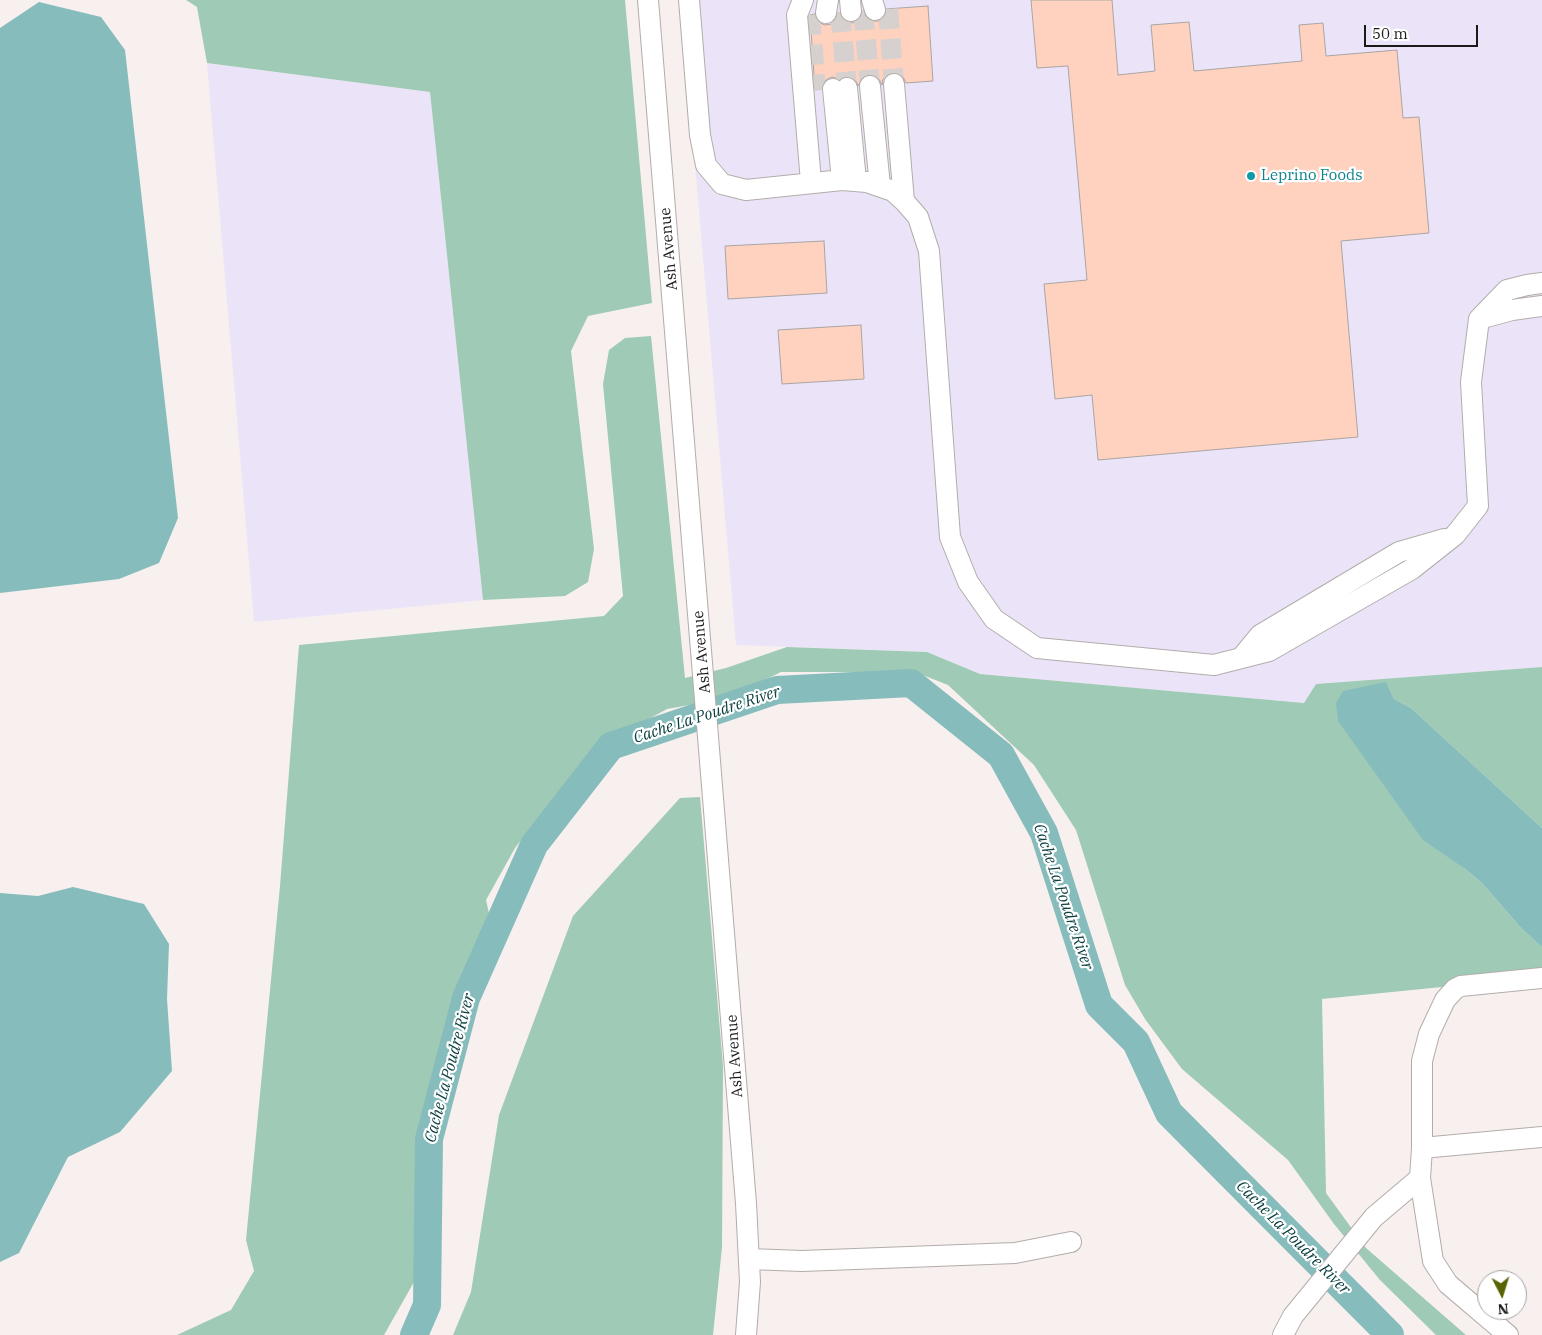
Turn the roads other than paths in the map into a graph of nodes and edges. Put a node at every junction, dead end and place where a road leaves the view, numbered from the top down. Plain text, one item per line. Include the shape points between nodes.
1 (648, 0) edge
2 (689, 0) edge
3 (847, 5) edge
4 (857, 87) junction
5 (860, 186) junction
6 (1542, 283) edge
7 (1542, 306) edge
8 (1479, 319) junction
9 (1542, 978) edge
10 (1542, 1137) edge
11 (1422, 1148) junction
12 (1420, 1178) junction
13 (1071, 1242) dead end
14 (749, 1259) junction
15 (746, 1335) edge
16 (1283, 1335) edge
17 (1508, 1335) edge

1 - 14 street, Ash Avenue
2 - 5 street via 700,135 706,165 722,184 746,190
3 - 5 street via 797,15
4 - 5 street
4 - 5 street
4 - 5 street
5 - 8 street via 918,216 929,251 950,537 968,582 994,619 1037,648 1214,665 1269,651 1412,569 1455,535 1478,506 1471,382
6 - 8 street via 1507,290
7 - 8 street
9 - 11 street via 1460,986 1445,1000 1423,1054
10 - 11 street
11 - 12 street
12 - 16 street via 1374,1217 1294,1316
12 - 17 street via 1433,1261 1448,1284
13 - 14 street via 1015,1253 802,1261
14 - 15 street, Ash Avenue

